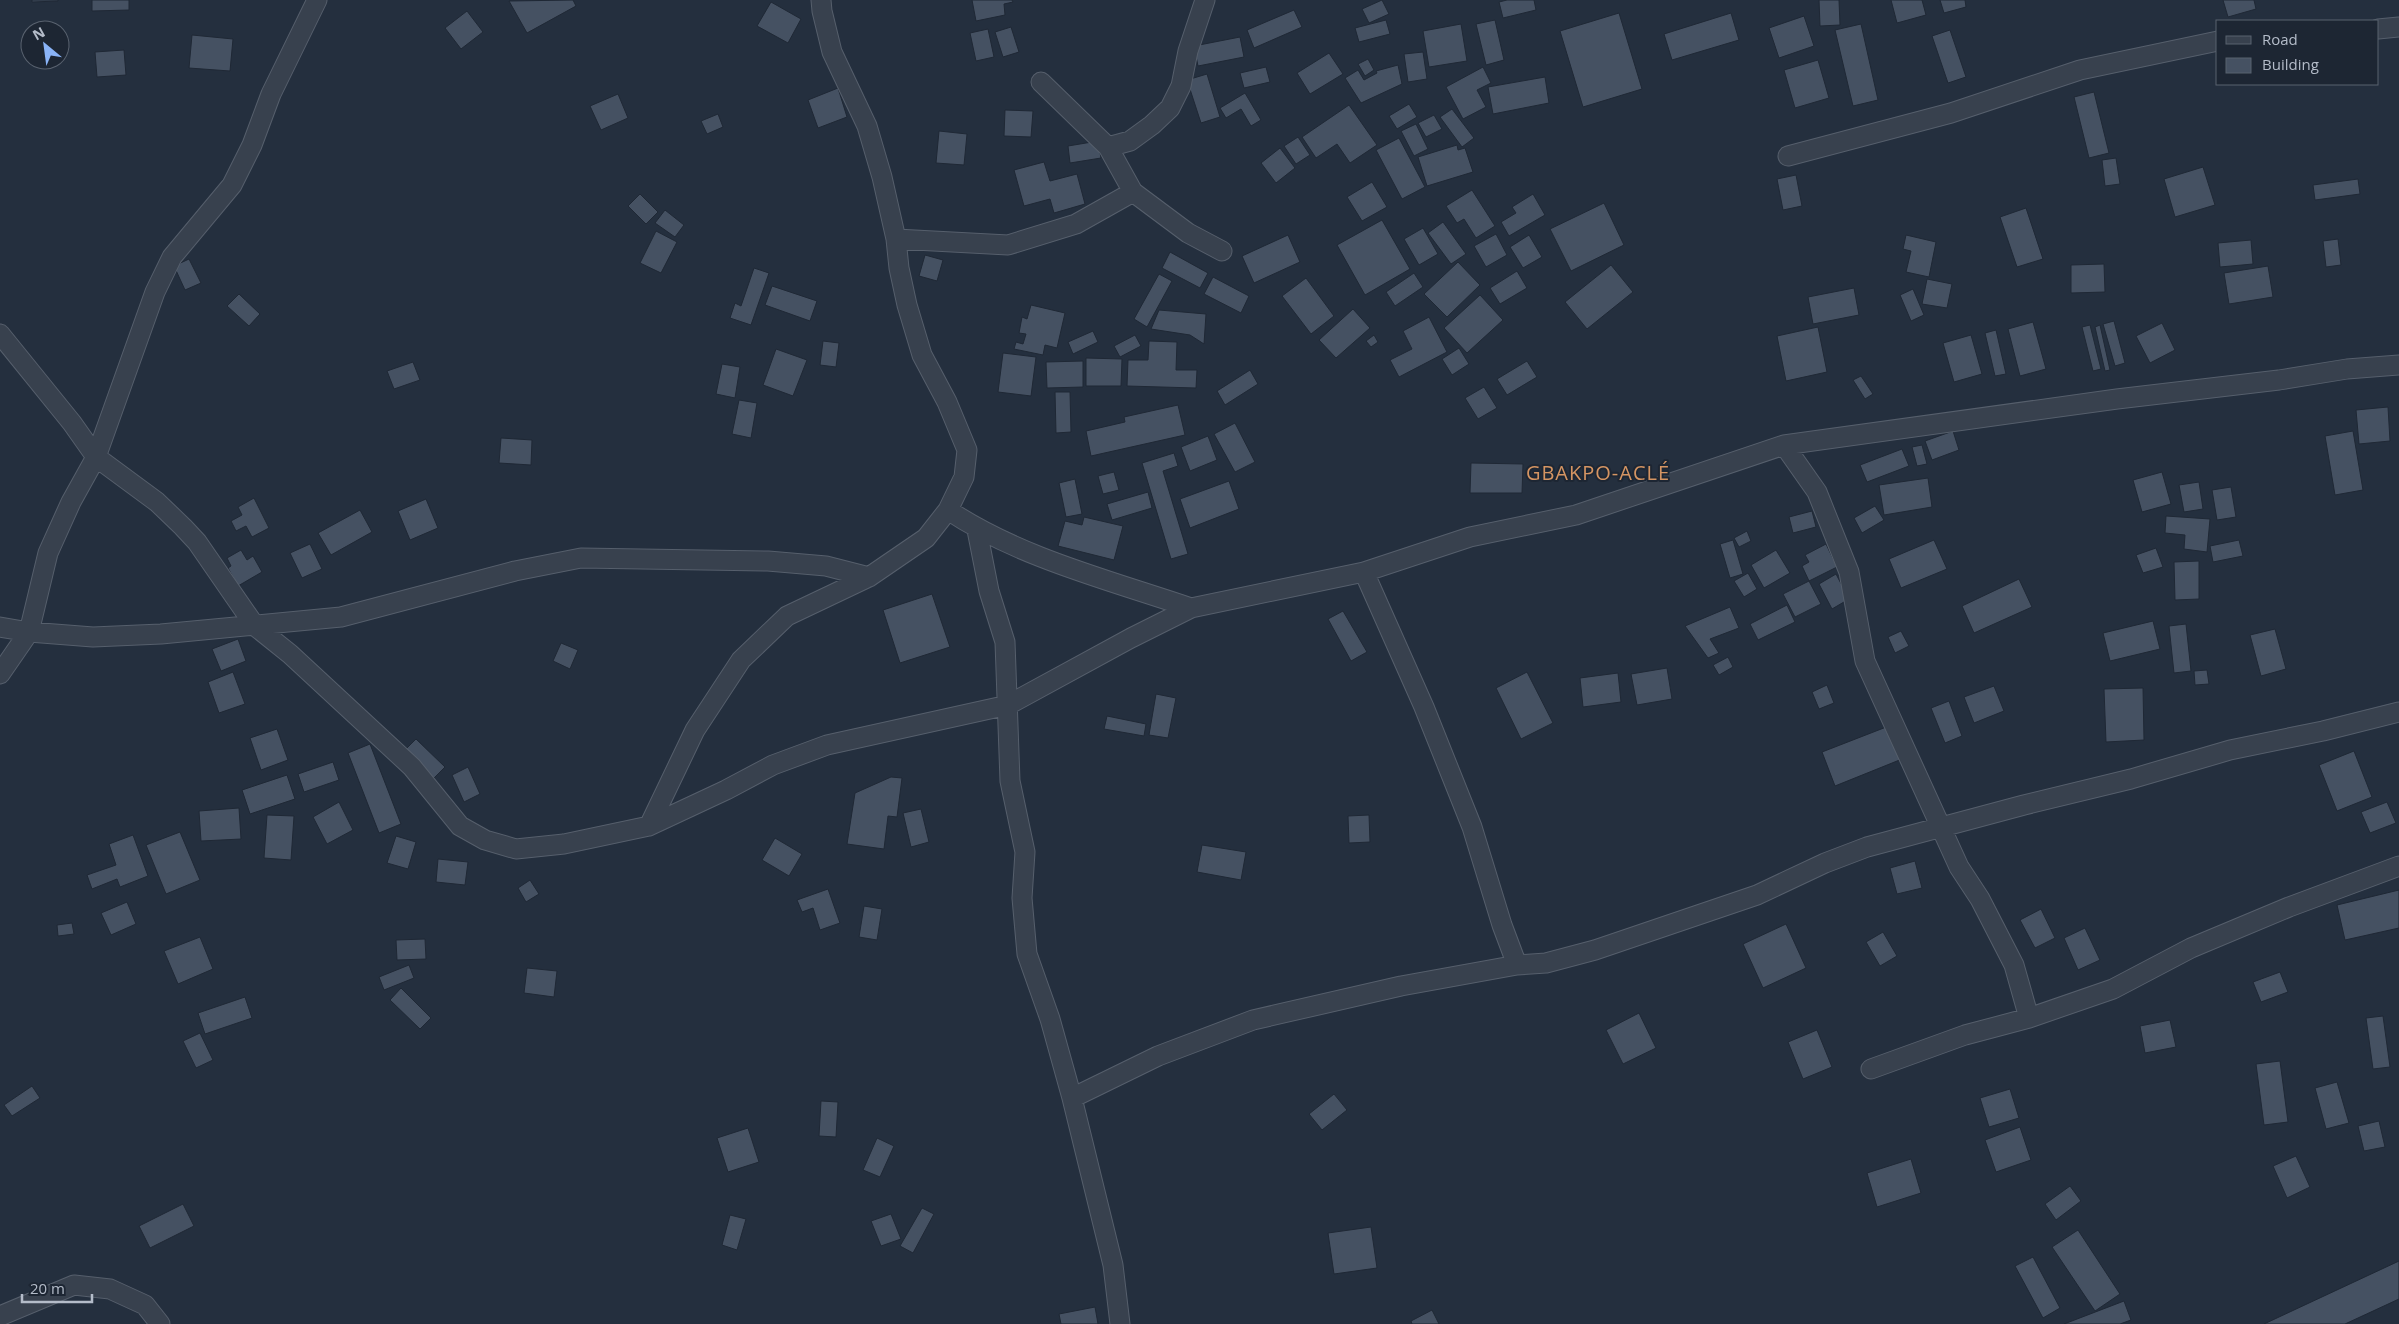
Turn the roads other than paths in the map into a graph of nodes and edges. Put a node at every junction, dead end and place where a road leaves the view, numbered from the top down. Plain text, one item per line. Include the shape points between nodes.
1 (317, 0) edge
2 (821, 0) edge
3 (1205, 0) edge
4 (2399, 28) edge
5 (2379, 29) edge
6 (2216, 41) edge
7 (1040, 82) dead end
8 (1108, 147) junction
9 (1788, 156) dead end
10 (1133, 192) junction
11 (896, 239) junction
12 (1222, 251) dead end
13 (0, 334) edge
14 (2399, 365) edge
15 (1784, 445) junction
16 (96, 457) junction
17 (948, 510) junction
18 (977, 530) junction
19 (1364, 572) junction
20 (869, 578) junction
21 (1191, 608) junction
22 (0, 626) edge
23 (255, 626) junction
24 (30, 632) junction
25 (0, 674) edge
26 (1008, 706) junction
27 (2399, 712) edge
28 (649, 826) junction
29 (1942, 827) junction
30 (2399, 866) edge
31 (1517, 965) junction
32 (2029, 1018) junction
33 (1871, 1069) dead end
34 (1072, 1098) junction
35 (0, 1316) edge
36 (160, 1324) edge
37 (1120, 1324) edge

1 - 16 street via 271,94 252,145 232,185 172,257 155,292
2 - 11 street via 832,52 867,126
3 - 8 street via 1188,51 1181,86 1170,108 1130,141
4 - 5 street
6 - 9 street via 2080,70 1951,113
7 - 8 street
8 - 10 street
10 - 11 street via 1076,224 1008,245
10 - 12 street via 1188,233
11 - 17 street via 907,305 922,355 967,450 964,477
13 - 16 street
14 - 15 street via 2117,398
15 - 19 street via 1576,515 1470,537
15 - 29 street via 1817,492 1849,572 1865,661
16 - 23 street via 157,502 183,527
16 - 24 street via 48,553
17 - 18 street
17 - 20 street via 926,538
18 - 21 street via 1023,550
18 - 26 street via 989,591 1005,642
19 - 21 street
19 - 31 street via 1424,707 1472,828
20 - 23 street via 826,566 768,560 581,558 515,571 341,617
20 - 28 street via 787,616 741,660 695,730
21 - 26 street
22 - 24 street
23 - 24 street via 93,637
23 - 28 street via 290,654 412,767 460,826 485,840 516,849 564,844
24 - 25 street
26 - 28 street via 828,745 773,765
26 - 34 street via 1010,781 1025,852 1022,898 1027,954 1050,1019
27 - 29 street via 2230,750
29 - 31 street via 1867,847 1757,895 1594,950 1546,963
29 - 32 street via 1959,867 1980,898 2014,965
30 - 32 street via 2200,944 2113,989
31 - 34 street via 1401,986 1253,1020 1158,1056
32 - 33 street via 1965,1035
34 - 37 street via 1113,1265
35 - 36 street via 74,1284 110,1289 145,1305

